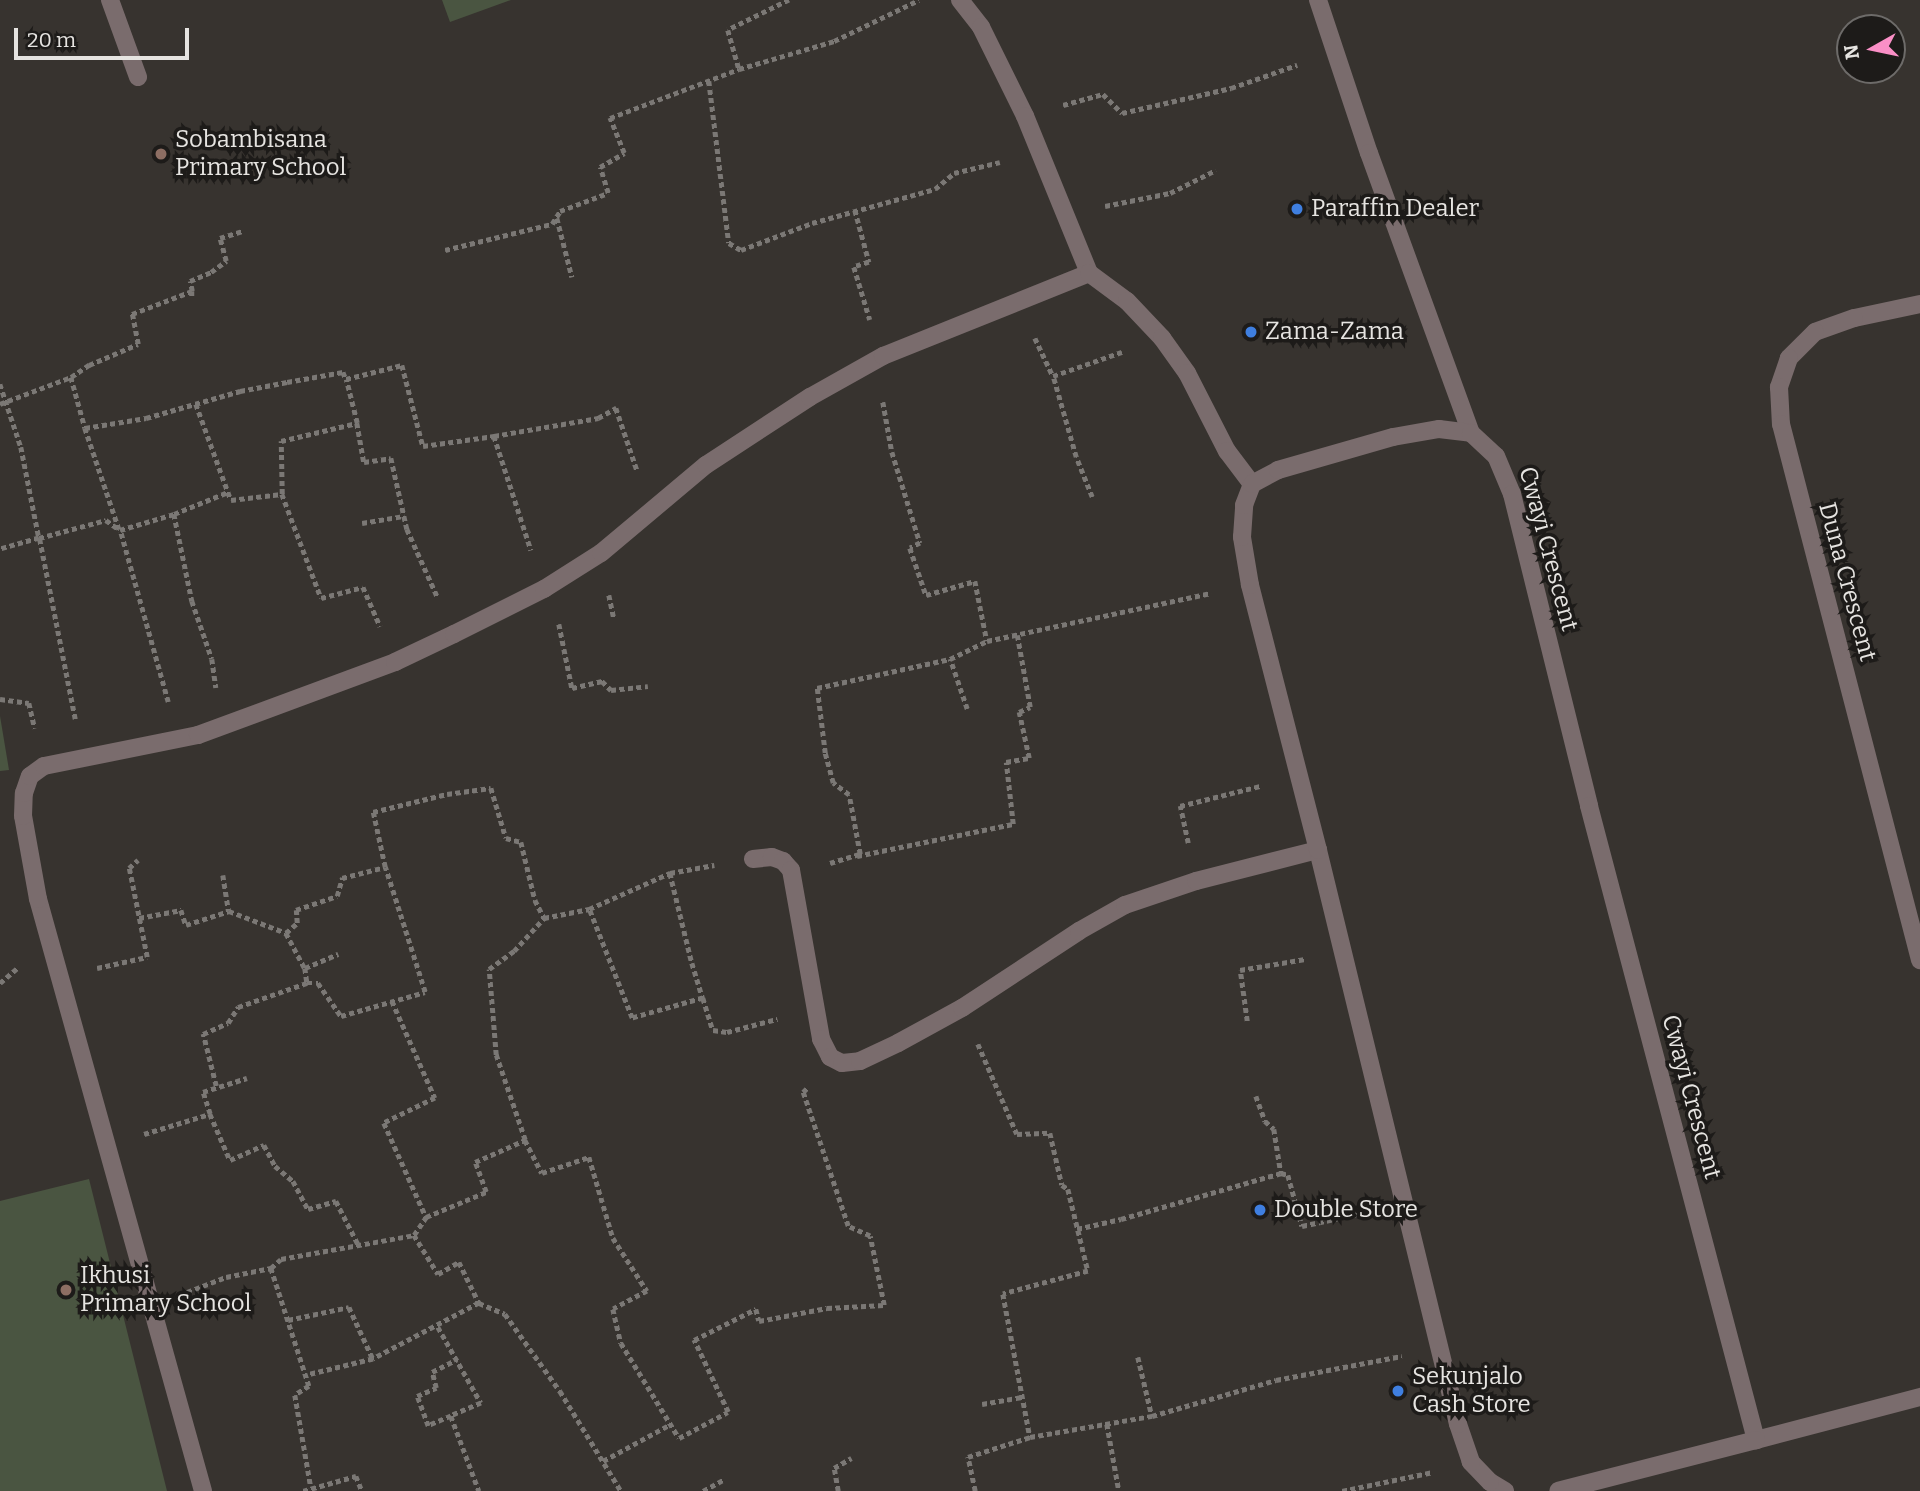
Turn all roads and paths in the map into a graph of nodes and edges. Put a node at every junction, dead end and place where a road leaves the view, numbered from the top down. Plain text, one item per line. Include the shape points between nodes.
1 (110, 0) edge
2 (789, 0) edge
3 (919, 0) edge
4 (960, 0) edge
5 (1318, 0) edge
6 (1335, 52) junction
7 (739, 69) junction
8 (138, 77) dead end
9 (709, 81) junction
10 (1025, 116) junction
11 (1042, 152) junction
12 (1216, 170) dead end
13 (855, 210) junction
14 (1066, 213) junction
15 (557, 217) junction
16 (243, 231) dead end
17 (444, 250) dead end
18 (1089, 273) junction
19 (572, 276) dead end
20 (1920, 304) edge
21 (1162, 338) junction
22 (883, 356) junction
23 (854, 373) junction
24 (71, 377) junction
25 (346, 379) junction
26 (0, 384) edge
27 (7, 400) junction
28 (0, 404) edge
29 (196, 404) junction
30 (357, 423) junction
31 (85, 428) junction
32 (1471, 433) junction
33 (494, 436) junction
34 (1252, 484) junction
35 (228, 492) junction
36 (282, 494) junction
37 (1092, 497) dead end
38 (651, 513) junction
39 (174, 514) junction
40 (404, 516) junction
41 (362, 523) dead end
42 (120, 530) junction
43 (39, 538) junction
44 (0, 549) edge
45 (1250, 585) junction
46 (544, 589) junction
47 (454, 634) junction
48 (1017, 635) junction
49 (987, 641) junction
50 (950, 659) junction
51 (395, 662) junction
52 (648, 686) dead end
53 (0, 699) edge
54 (967, 709) dead end
55 (223, 727) junction
56 (178, 740) junction
57 (82, 758) junction
58 (44, 766) junction
59 (1299, 777) junction
60 (1318, 850) junction
61 (857, 856) junction
62 (753, 859) dead end
63 (138, 860) dead end
64 (385, 867) junction
65 (791, 870) junction
66 (223, 876) dead end
67 (1196, 881) junction
68 (589, 909) junction
69 (229, 911) junction
70 (139, 918) junction
71 (544, 918) junction
72 (286, 933) junction
73 (1343, 951) junction
74 (338, 954) dead end
75 (1920, 960) edge
76 (305, 968) junction
77 (58, 975) junction
78 (307, 983) junction
79 (703, 998) junction
80 (392, 1001) junction
81 (815, 1008) junction
82 (962, 1008) junction
83 (1247, 1021) dead end
84 (830, 1057) junction
85 (247, 1078) dead end
86 (216, 1086) junction
87 (1256, 1096) dead end
88 (210, 1114) junction
89 (525, 1140) junction
90 (106, 1142) junction
91 (1281, 1173) junction
92 (1404, 1203) junction
93 (426, 1217) junction
94 (1077, 1229) junction
95 (414, 1235) junction
96 (359, 1245) junction
97 (271, 1268) junction
98 (479, 1303) junction
99 (150, 1306) junction
100 (288, 1320) junction
101 (438, 1327) junction
102 (1440, 1346) junction
103 (1138, 1357) dead end
104 (373, 1359) junction
105 (457, 1359) junction
106 (307, 1375) junction
107 (1022, 1397) junction
108 (1920, 1397) edge
109 (982, 1404) dead end
110 (451, 1416) junction
111 (1153, 1416) junction
112 (671, 1424) junction
113 (1108, 1424) junction
114 (1030, 1437) junction
115 (1756, 1440) junction
116 (851, 1458) dead end
117 (603, 1461) junction
118 (1441, 1471) dead end
119 (723, 1480) dead end
120 (311, 1488) junction
121 (203, 1491) edge
122 (303, 1491) edge
123 (362, 1491) edge
124 (478, 1491) edge
125 (621, 1491) edge
126 (703, 1491) edge
127 (838, 1491) edge
128 (975, 1491) edge
129 (1118, 1491) edge
130 (1342, 1491) edge
131 (1505, 1491) edge
132 (1558, 1491) edge

1 - 8 street
2 - 7 path via 728,30
3 - 7 path via 834,41
4 - 10 street via 981,27
5 - 6 street
6 - 10 path via 1231,88 1122,113 1103,94
6 - 32 street
7 - 9 path
9 - 13 path via 729,243 741,250
9 - 15 path via 610,118 624,153 600,167 608,193 560,211
10 - 11 street
11 - 13 path via 954,173 936,189
11 - 14 street
12 - 14 path via 1170,193
13 - 22 path via 869,262 854,267
14 - 18 street
15 - 17 path via 552,224 532,231
15 - 19 path
16 - 24 path via 220,238 226,261 190,281 192,294 132,314 138,344
18 - 21 street via 1127,301
18 - 22 street
20 - 75 street, Duna Crescent via 1815,332 1789,358 1779,387 1781,424
21 - 34 street via 1186,373 1227,452
21 - 37 path via 1052,376
22 - 23 street
23 - 38 street via 756,430 706,465
23 - 49 path via 883,401 892,452 920,543 910,548 926,595 975,581
24 - 27 path
24 - 31 path
25 - 29 path via 343,373 240,391
25 - 30 path
25 - 33 path via 402,365 422,446
26 - 27 path
27 - 28 path
27 - 43 path
29 - 31 path
29 - 35 path
30 - 36 path via 281,441
30 - 40 path via 364,461 391,458
31 - 42 path
32 - 34 street via 1439,429 1393,437 1278,470
32 - 115 street, Cwayi Crescent via 1496,456 1512,494
33 - 38 path via 598,418 616,408
33 - 46 path
34 - 45 street via 1244,505 1242,537
35 - 36 path via 231,500
35 - 39 path
36 - 51 path via 321,598 363,587
38 - 46 street via 601,553
39 - 42 path
39 - 55 path via 192,601 212,659
40 - 41 path
40 - 47 path
42 - 43 path via 106,520
42 - 56 path
43 - 44 path
43 - 57 path
45 - 48 path
45 - 59 street
46 - 47 street
46 - 52 path via 558,622 572,688 602,681 611,690
47 - 51 street
48 - 49 path
48 - 61 path via 1030,708 1019,712 1028,758 1006,762 1013,824
49 - 50 path
50 - 54 path
50 - 61 path via 817,688 825,753 833,783 849,795
51 - 55 street
53 - 58 path via 29,703
55 - 56 street
56 - 57 street
57 - 58 street
58 - 77 street via 30,776 23,816
59 - 60 street
59 - 67 path via 1180,806
60 - 67 street
60 - 73 street
61 - 65 path
62 - 65 street via 772,857
63 - 70 path via 129,868
64 - 71 path via 373,813 491,788 506,838 521,842
64 - 72 path via 342,878 337,896 296,910 297,923
64 - 80 path via 425,992
65 - 81 street
66 - 69 path
67 - 82 street via 1125,905
68 - 71 path
68 - 79 path via 632,1018
68 - 79 path via 670,873
69 - 70 path via 186,925 181,910
69 - 72 path
70 - 77 path via 147,957
71 - 89 path via 514,951 489,969 496,1055
72 - 76 path
73 - 83 path via 1240,970
73 - 92 street
74 - 76 path
76 - 78 path
77 - 90 street
78 - 80 path via 318,983 341,1016
78 - 86 path via 239,1007 228,1023 202,1034
79 - 81 path via 713,1030 727,1032
80 - 93 path via 435,1098 384,1123
81 - 84 street
82 - 84 street via 860,1061 842,1063
82 - 94 path via 1017,1134 1050,1133
84 - 112 path via 816,1082 803,1092 848,1226 870,1236 884,1305 827,1308 760,1321 756,1309 694,1340 728,1412 679,1437
85 - 86 path
86 - 88 path via 203,1092
87 - 91 path via 1265,1121 1274,1129
88 - 90 path
88 - 96 path via 230,1160 264,1145 308,1209 336,1201
89 - 93 path via 475,1162 486,1192
89 - 112 path via 542,1173 589,1157 613,1238 647,1291 613,1309 621,1343
90 - 99 street
91 - 92 path via 1288,1175 1302,1226
91 - 94 path
92 - 102 street
93 - 95 path
94 - 107 path via 1088,1271 1003,1294
95 - 96 path
95 - 98 path via 438,1274 458,1262
96 - 97 path via 281,1259
97 - 99 path via 226,1277
97 - 100 path
98 - 101 path
98 - 117 path via 505,1314
99 - 121 street
100 - 104 path via 349,1307
100 - 106 path
101 - 104 path via 421,1331
101 - 105 path
102 - 111 path via 1276,1380
102 - 131 street via 1471,1462
103 - 111 path
104 - 106 path
105 - 110 path via 481,1404
105 - 110 path via 432,1372 436,1388 417,1396 428,1426
106 - 120 path via 309,1386 295,1395
107 - 109 path
107 - 114 path
108 - 115 street
110 - 124 path
111 - 113 path
112 - 117 path
113 - 114 path
113 - 129 path
114 - 128 path via 968,1457
115 - 132 street
116 - 127 path via 834,1468
117 - 125 path
118 - 130 path
119 - 126 path
120 - 122 path
120 - 123 path via 356,1476

